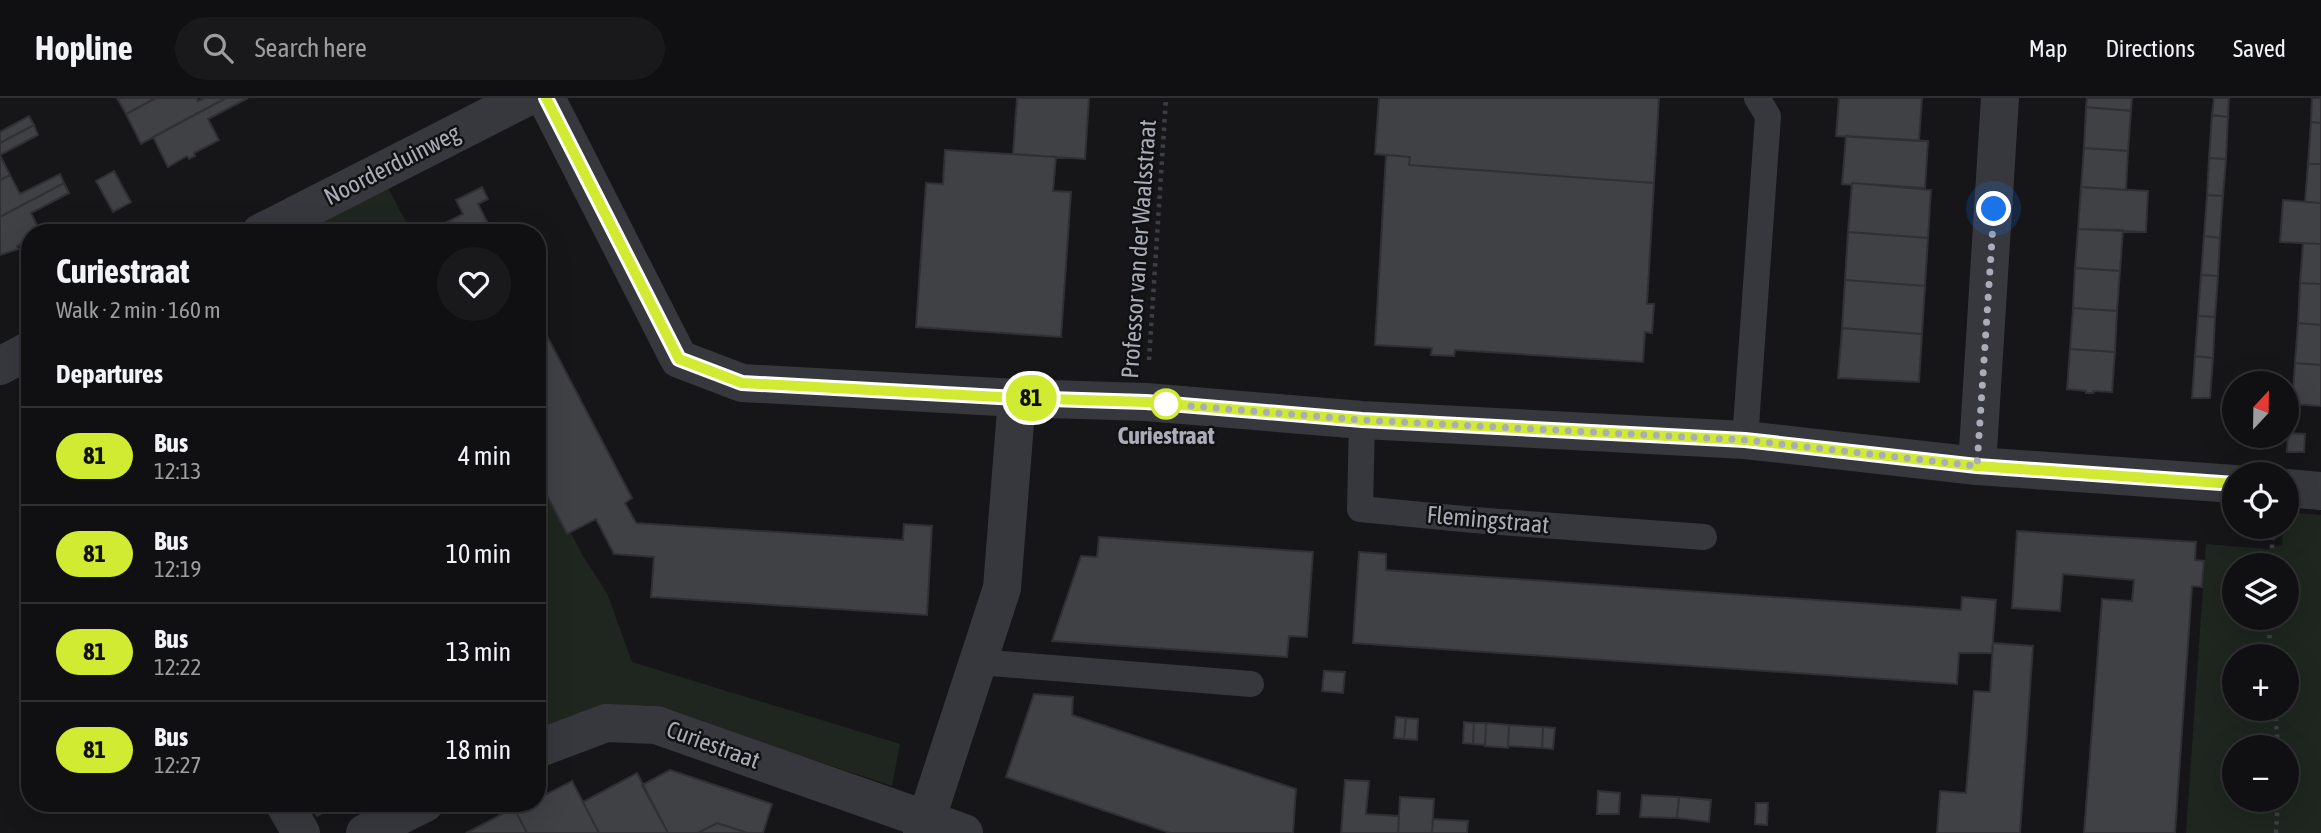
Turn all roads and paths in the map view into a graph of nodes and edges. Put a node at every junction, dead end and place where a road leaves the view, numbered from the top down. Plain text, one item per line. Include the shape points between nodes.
1 (525, 98) edge
2 (545, 98) edge
3 (1166, 98) edge
4 (1757, 98) edge
5 (2000, 98) edge
6 (278, 224) edge
7 (21, 355) edge
8 (0, 366) edge
9 (1017, 398) junction
10 (1146, 402) junction
11 (1362, 420) junction
12 (1745, 440) junction
13 (1977, 466) junction
14 (2222, 483) edge
15 (2299, 489) edge
16 (2321, 491) edge
17 (1704, 537) dead end
18 (978, 662) junction
19 (1251, 684) dead end
20 (546, 746) edge
21 (289, 812) edge
22 (407, 812) edge
23 (2277, 812) edge
24 (924, 827) edge
25 (301, 833) edge
26 (365, 833) edge
27 (964, 833) edge
28 (2276, 833) edge

1 - 6 street, Noorderduinweg
2 - 9 street via 679,359 742,383
3 - 10 path, Professor van der Waalsstraat
4 - 12 lane via 1768,116
5 - 13 street
7 - 8 street
9 - 10 street
9 - 18 street via 1002,588
10 - 11 street
11 - 12 street
11 - 17 lane, Flemingstraat via 1360,509
12 - 13 street
13 - 14 street
15 - 16 street
18 - 19 lane
18 - 24 street
20 - 24 street, Curiestraat via 606,723 656,725
21 - 25 street
22 - 26 street
23 - 28 path
24 - 27 street, Curiestraat

